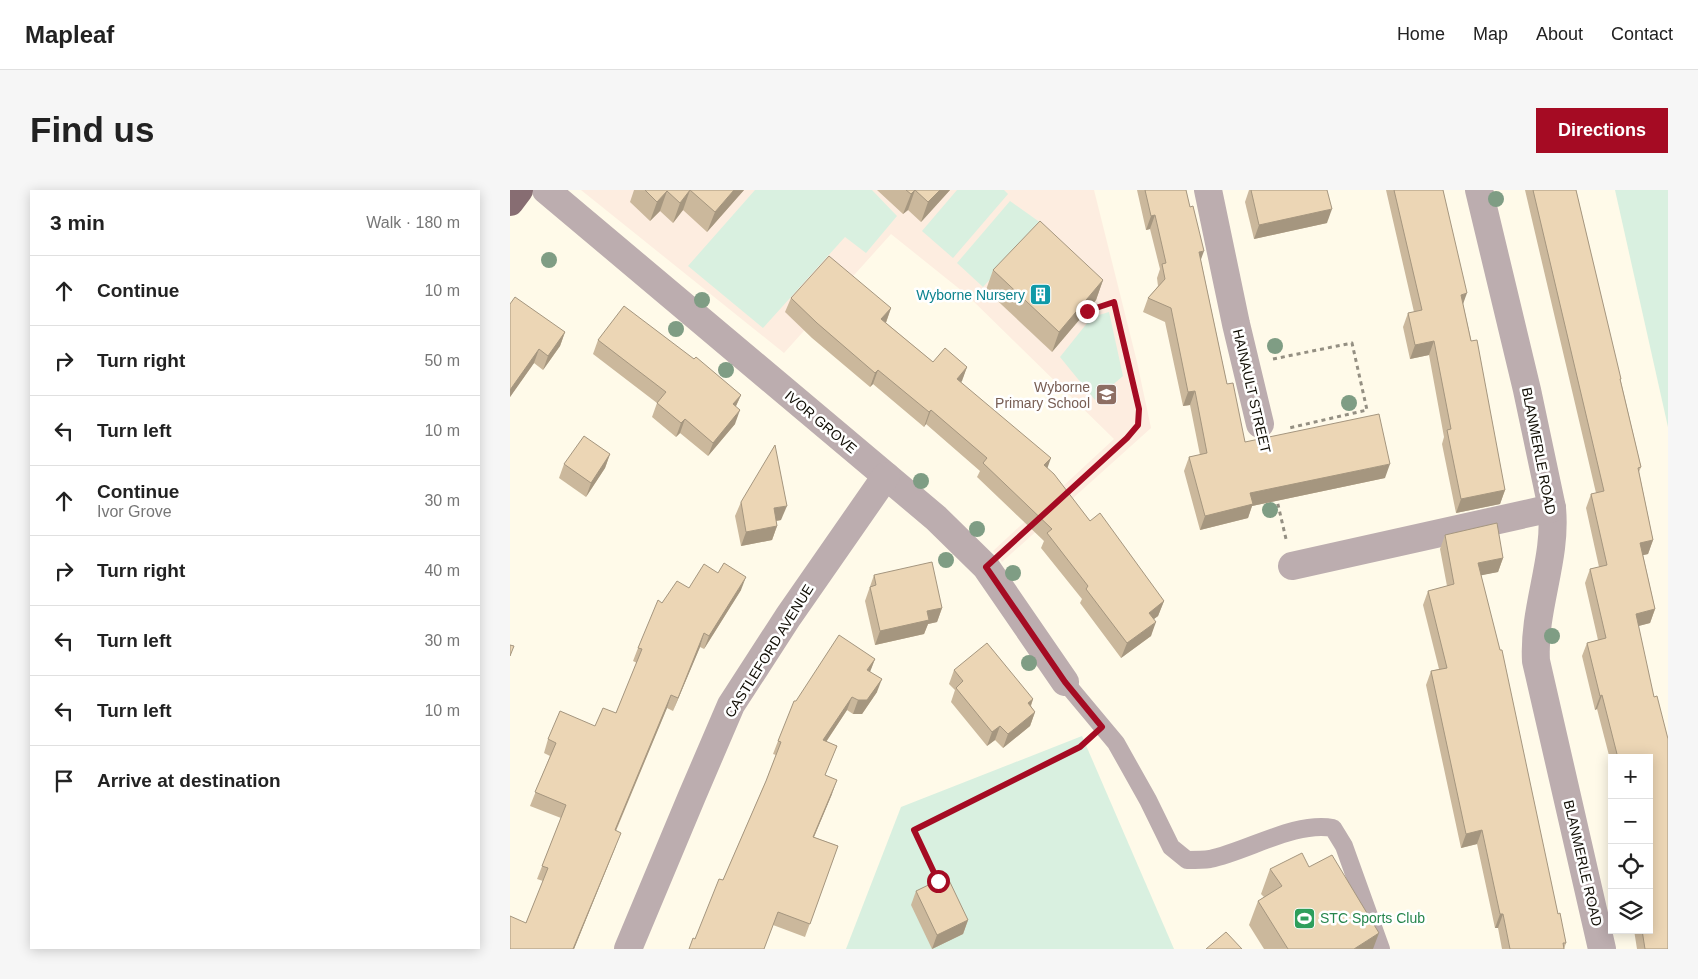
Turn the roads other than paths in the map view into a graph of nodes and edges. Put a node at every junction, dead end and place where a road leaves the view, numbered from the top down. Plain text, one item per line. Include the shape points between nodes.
1 (519, 190) edge
2 (546, 190) edge
3 (1208, 190) edge
4 (1479, 190) edge
5 (510, 202) edge
6 (1261, 429) road end
7 (886, 476) junction
8 (1552, 508) junction
9 (1292, 566) road end
10 (1065, 682) joint
11 (628, 949) edge
12 (1381, 949) edge
13 (1602, 949) edge

1 - 5 main road
2 - 7 street, IVOR GROVE
3 - 6 street, HAINAULT STREET
4 - 8 street, BLANMERLE ROAD
7 - 10 street, IVOR GROVE via 936,518 986,567
7 - 11 street, CASTLEFORD AVENUE via 788,617 732,705
8 - 9 street
8 - 13 street, BLANMERLE ROAD via 1552,543 1538,616 1536,660
10 - 12 lane via 1116,743 1171,847 1187,860 1209,859 1295,831 1319,826 1332,828 1344,846

